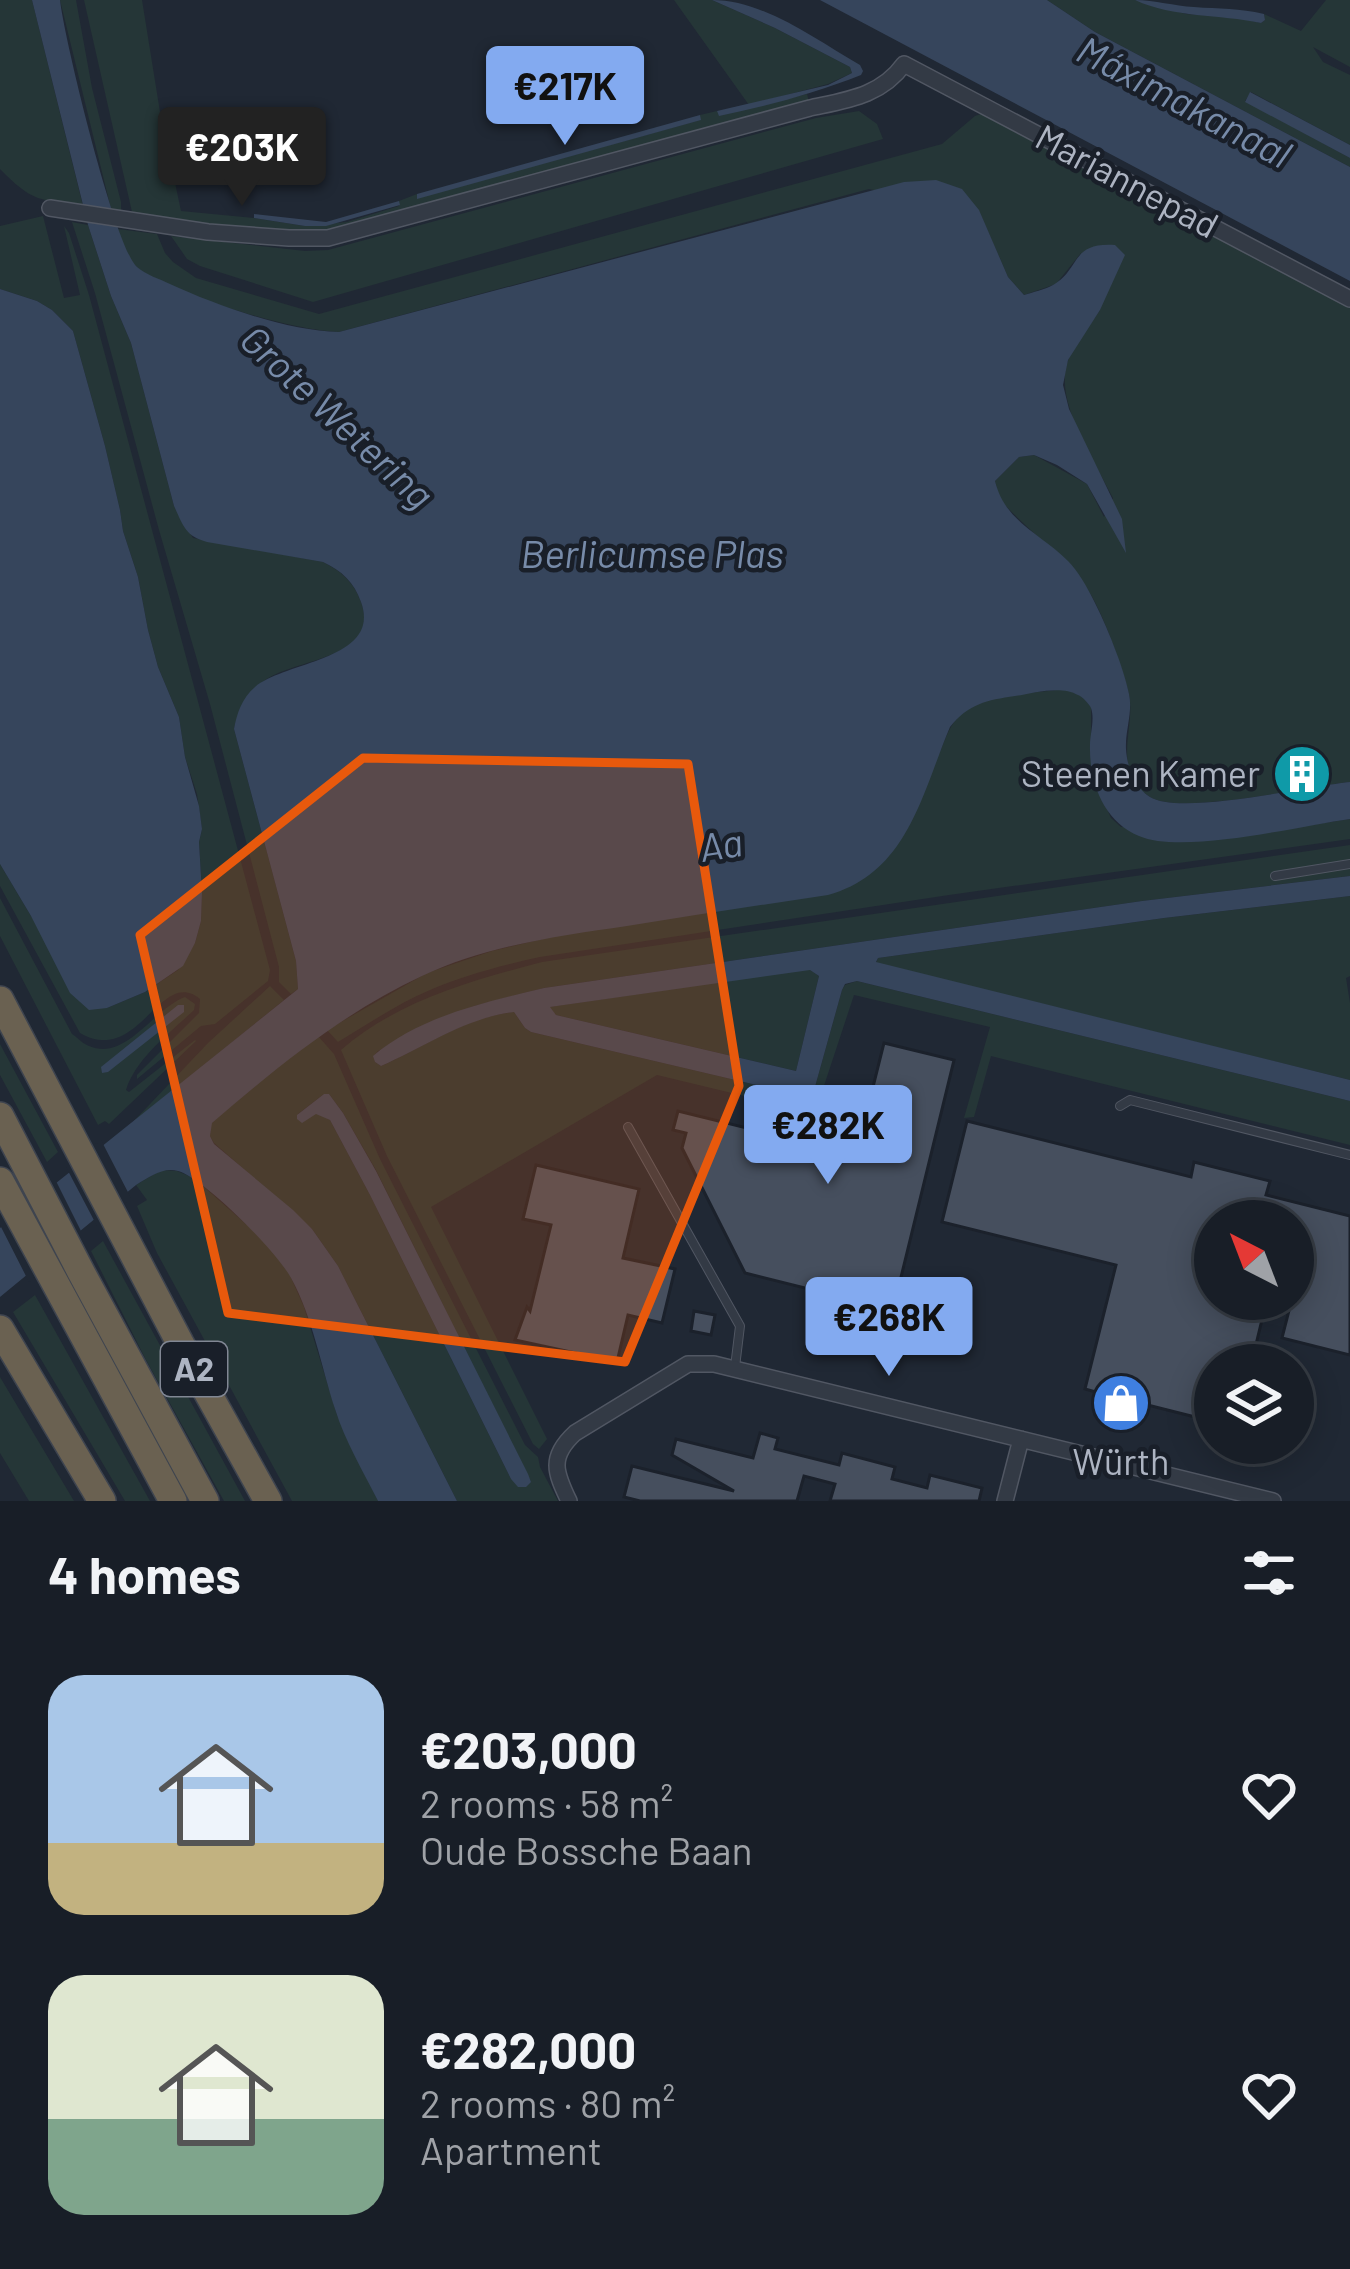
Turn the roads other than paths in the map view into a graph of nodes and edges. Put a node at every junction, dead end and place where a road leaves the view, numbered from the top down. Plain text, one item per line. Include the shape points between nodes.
1 (65, 211) dead end
2 (1350, 299) edge
3 (1350, 864) edge
4 (1275, 876) dead end
5 (0, 1000) edge
6 (1120, 1106) dead end
7 (0, 1116) edge
8 (628, 1127) dead end
9 (1350, 1155) edge
10 (1, 1182) edge
11 (2, 1333) edge
12 (735, 1366) junction
13 (1022, 1439) junction
14 (102, 1501) edge
15 (173, 1501) edge
16 (206, 1501) edge
17 (268, 1501) edge
18 (569, 1501) edge
19 (1006, 1501) edge
20 (1273, 1501) edge

1 - 2 street, Mariannepad via 208,232 328,238 845,101 881,88 904,64
3 - 4 lane
5 - 17 highway, A2
6 - 9 lane via 1130,1100
7 - 16 highway, A2
8 - 12 lane via 740,1326
10 - 15 highway, A2
11 - 14 highway
12 - 13 street
12 - 18 street via 688,1364 574,1433 556,1470
13 - 19 street
13 - 20 street

